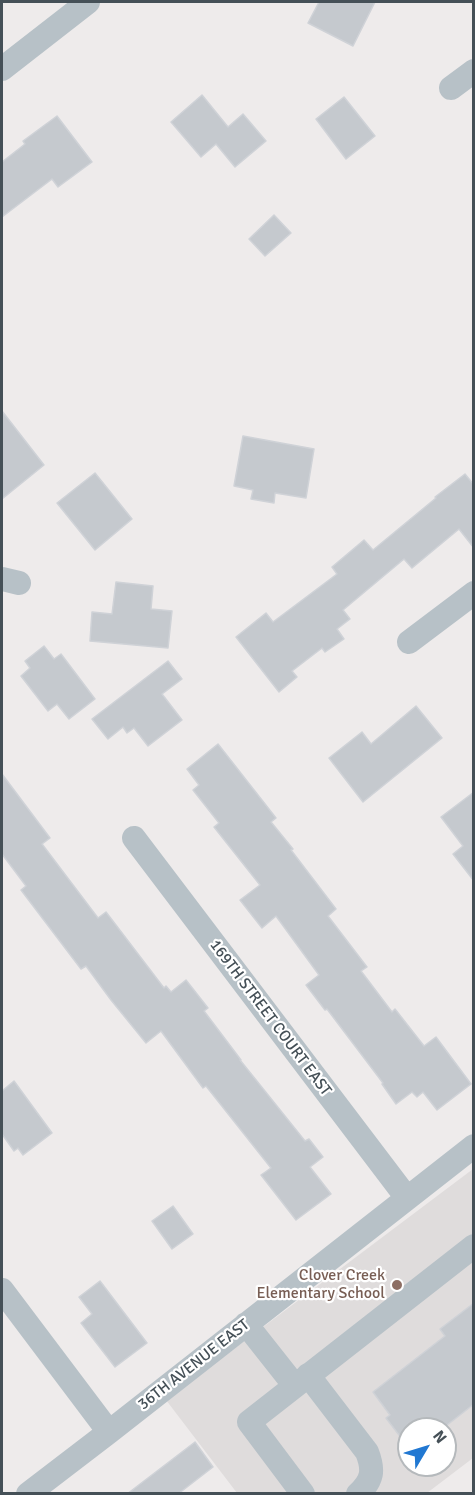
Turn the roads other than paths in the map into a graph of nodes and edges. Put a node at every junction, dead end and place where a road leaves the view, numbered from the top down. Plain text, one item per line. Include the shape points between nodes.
1 (88, 2) edge
2 (2, 69) edge
3 (474, 71) edge
4 (451, 88) dead end
5 (474, 593) edge
6 (409, 642) dead end
7 (134, 838) dead end
8 (474, 1146) edge
9 (406, 1198) junction
10 (474, 1246) edge
11 (2, 1290) edge
12 (246, 1324) junction
13 (302, 1381) junction
14 (109, 1432) junction
15 (36, 1491) edge
16 (303, 1494) edge
17 (358, 1494) edge

1 - 2 street
3 - 4 street
5 - 6 street
7 - 9 street, 169TH STREET COURT EAST
8 - 9 street, 36TH AVENUE EAST
9 - 12 street, 36TH AVENUE EAST
10 - 13 street
11 - 14 street
12 - 13 street
12 - 14 street, 36TH AVENUE EAST
13 - 16 street via 249,1422
13 - 17 street via 367,1452 371,1476
14 - 15 street, 36TH AVENUE EAST

